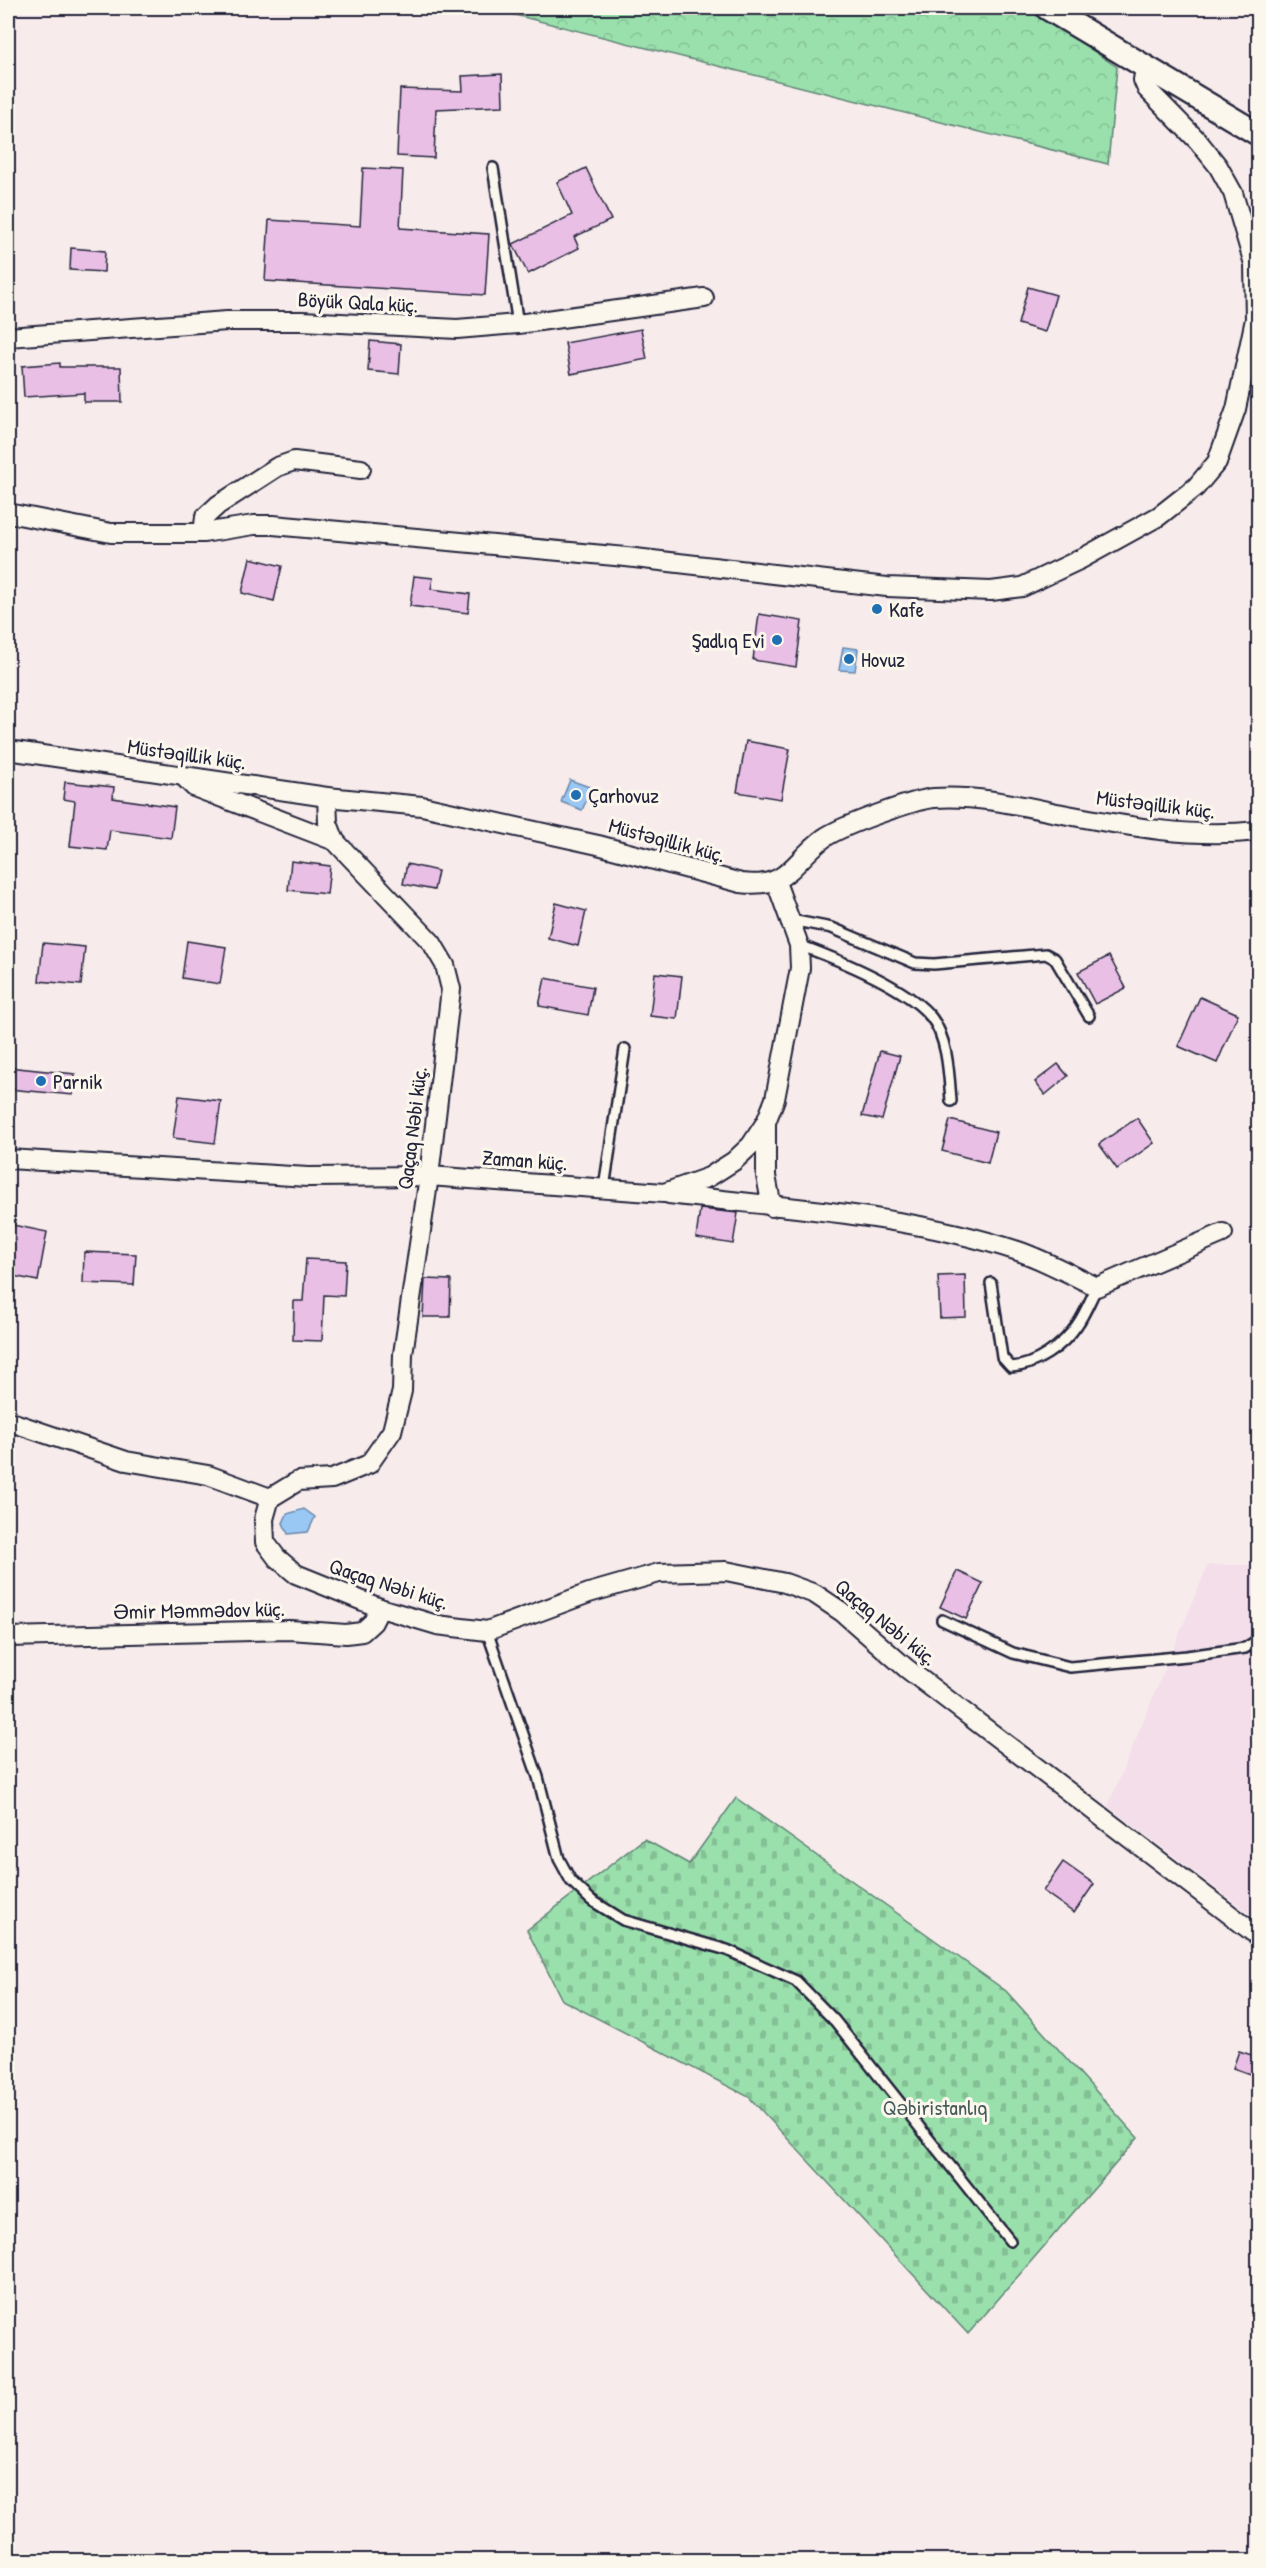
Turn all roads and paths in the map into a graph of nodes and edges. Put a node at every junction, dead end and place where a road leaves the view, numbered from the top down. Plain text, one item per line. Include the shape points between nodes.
1 (1047, 8) edge
2 (1145, 68) junction
3 (1258, 134) edge
4 (493, 168) dead end
5 (704, 298) dead end
6 (518, 324) junction
7 (8, 337) edge
8 (361, 469) dead end
9 (8, 513) edge
10 (202, 533) junction
11 (8, 750) edge
12 (182, 776) junction
13 (327, 796) junction
14 (1258, 831) edge
15 (335, 842) junction
16 (776, 882) junction
17 (791, 921) junction
18 (799, 945) junction
19 (1089, 1016) dead end
20 (625, 1049) dead end
21 (951, 1101) dead end
22 (766, 1122) junction
23 (8, 1159) edge
24 (429, 1176) junction
25 (604, 1188) junction
26 (664, 1193) junction
27 (772, 1207) junction
28 (1223, 1233) dead end
29 (992, 1283) dead end
30 (1097, 1287) junction
31 (8, 1421) edge
32 (270, 1498) junction
33 (380, 1608) junction
34 (942, 1620) dead end
35 (487, 1631) junction
36 (8, 1637) edge
37 (1258, 1640) edge
38 (1258, 1936) edge
39 (1010, 2241) dead end

1 - 2 street
2 - 3 street
2 - 10 street via 1143,80 1147,89 1198,141 1233,193 1254,264 1255,319 1236,409 1217,462 1196,487 1159,516 1081,559 1022,587 991,591 887,587 626,557 273,525
4 - 6 lane
5 - 6 street, Böyük Qala küç.
6 - 7 street, Böyük Qala küç. via 457,329 227,321
8 - 10 street via 294,461 277,467 218,505 205,517
9 - 10 street via 111,533
11 - 12 street, Müstəqillik küç.
12 - 13 street, Müstəqillik küç.
12 - 15 street via 194,787
13 - 15 street, Qaçaq Nəbi küç. via 328,823
13 - 16 street, Müstəqillik küç. via 422,806 598,845 741,883
14 - 16 street, Müstəqillik küç. via 1222,835 1161,832 996,801 933,798 842,827 824,838
15 - 24 street, Qaçaq Nəbi küç. via 432,943 446,965 451,989
16 - 17 street, Zaman küç.
17 - 18 street, Zaman küç.
17 - 19 lane via 832,928 915,963 1046,954 1054,959
18 - 21 lane via 859,970 912,1000 932,1018 942,1038
18 - 22 street, Zaman küç. via 795,1006 775,1100
20 - 25 lane
22 - 26 street, Zaman küç. via 734,1161 709,1178
22 - 27 street via 765,1176
23 - 24 street, Zaman küç. via 308,1177
24 - 25 street, Zaman küç.
24 - 32 street, Qaçaq Nəbi küç. via 403,1354 402,1391 392,1431 369,1464 332,1479 298,1481
25 - 26 street, Zaman küç.
26 - 27 street
27 - 30 street via 867,1215 991,1242
28 - 30 street
29 - 30 lane via 1002,1357 1011,1367 1027,1366 1057,1345 1077,1326
31 - 32 street via 126,1461 208,1475
32 - 33 street, Qaçaq Nəbi küç. via 264,1519 265,1542 277,1558 296,1574
33 - 35 street, Qaçaq Nəbi küç. via 437,1625
33 - 36 street, Əmir Məmmədov küç. via 362,1632 346,1634 290,1630
34 - 37 lane via 1014,1653 1070,1667 1245,1648
35 - 38 street, Qaçaq Nəbi küç. via 589,1593 660,1573 726,1571 785,1583 815,1594
35 - 39 lane via 538,1777 559,1859 571,1881 591,1900 623,1920 727,1950 796,1982 835,2021

